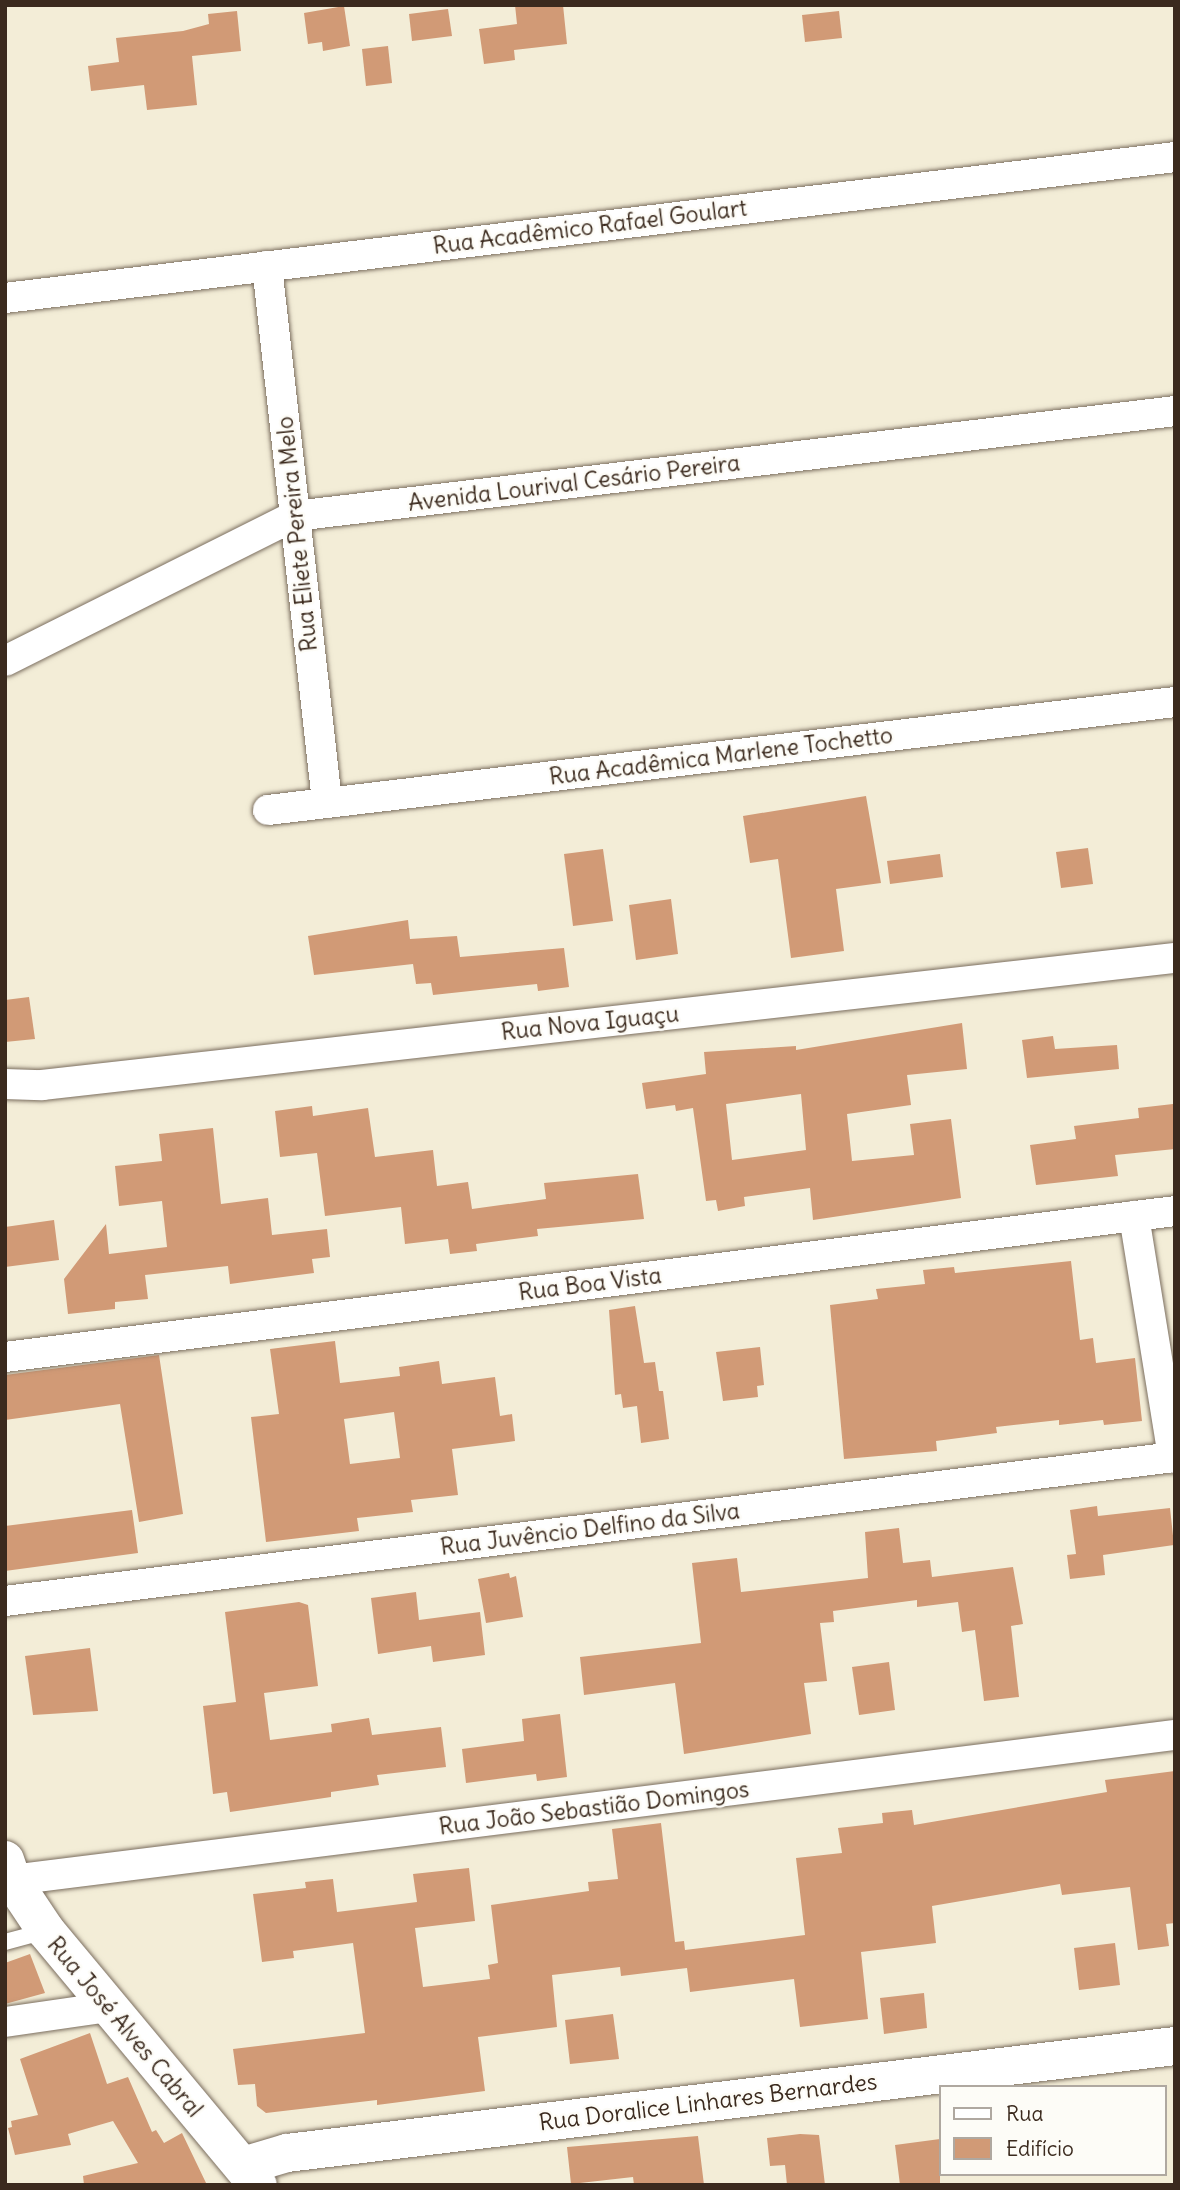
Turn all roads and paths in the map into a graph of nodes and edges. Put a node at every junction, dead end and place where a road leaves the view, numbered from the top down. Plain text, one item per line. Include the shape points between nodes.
1 (1175, 158) edge
2 (267, 265) junction
3 (5, 298) edge
4 (1175, 411) edge
5 (295, 516) junction
6 (5, 662) edge
7 (1175, 702) edge
8 (327, 802) junction
9 (268, 810) dead end
10 (1175, 958) edge
11 (5, 1084) edge
12 (1175, 1211) edge
13 (1134, 1216) junction
14 (5, 1357) edge
15 (1174, 1457) edge
16 (5, 1601) edge
17 (1175, 1735) edge
18 (9, 1870) edge
19 (46, 1931) junction
20 (5, 1942) edge
21 (109, 2007) junction
22 (5, 2022) edge
23 (1175, 2046) edge
24 (250, 2176) edge

1 - 2 street, Rua Acadêmico Rafael Goulart
2 - 3 street, Rua Acadêmico Rafael Goulart
2 - 5 street, Rua Eliete Pereira Melo
4 - 5 street, Avenida Lourival Cesário Pereira
5 - 6 street, Avenida Lourival Cesário Pereira
5 - 8 street, Rua Eliete Pereira Melo
7 - 8 street, Rua Acadêmica Marlene Tochetto
8 - 9 street, Rua Acadêmica Marlene Tochetto
10 - 11 street, Rua Nova Iguaçu via 42,1085
12 - 13 street, Rua Boa Vista
13 - 14 street, Rua Boa Vista
13 - 15 street
15 - 16 street, Rua Juvêncio Delfino da Silva
17 - 18 street, Rua João Sebastião Domingos
18 - 19 street, Rua José Alves Cabral
19 - 20 lane
19 - 21 street, Rua José Alves Cabral
21 - 22 street
21 - 24 street, Rua José Alves Cabral
23 - 24 street, Rua Doralice Linhares Bernardes via 287,2153

